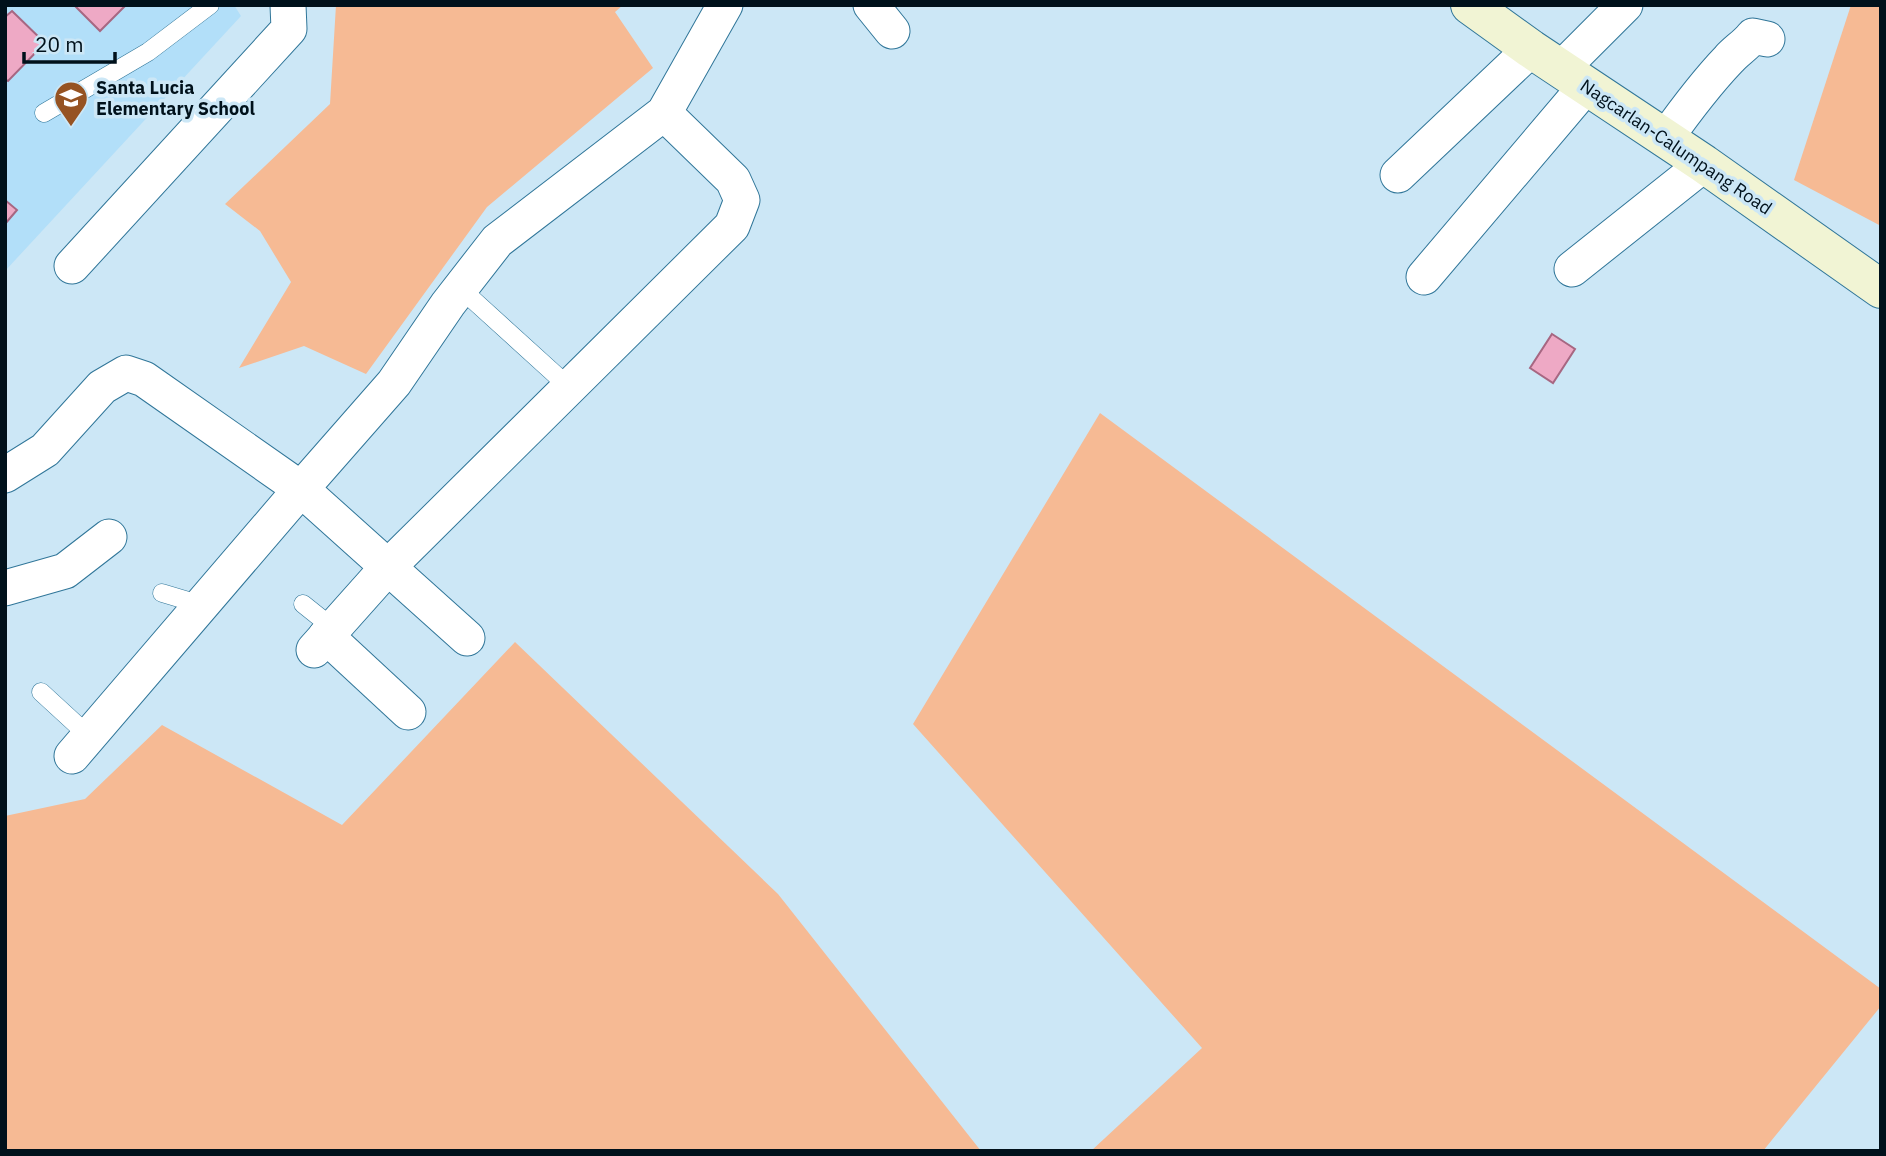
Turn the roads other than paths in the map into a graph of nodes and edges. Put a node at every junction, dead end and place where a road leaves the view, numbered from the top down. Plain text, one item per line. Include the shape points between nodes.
1 (210, 5) edge
2 (288, 5) edge
3 (725, 5) edge
4 (1470, 5) edge
5 (1625, 5) edge
6 (1768, 39) dead end
7 (1560, 68) junction
8 (44, 113) dead end
9 (664, 113) junction
10 (1665, 139) junction
11 (1703, 164) junction
12 (1398, 175) dead end
13 (72, 266) dead end
14 (1572, 269) dead end
15 (1424, 277) dead end
16 (460, 288) junction
17 (1881, 289) edge
18 (569, 387) junction
19 (5, 475) edge
20 (301, 489) junction
21 (109, 537) dead end
22 (388, 567) junction
23 (5, 588) edge
24 (162, 593) dead end
25 (303, 604) dead end
26 (202, 605) junction
27 (324, 638) junction
28 (467, 638) dead end
29 (41, 692) dead end
30 (408, 712) dead end
31 (81, 747) joint

1 - 8 lane via 148,52
2 - 13 street via 289,29
3 - 9 street
4 - 7 main road, Nagcarlan-Calumpang Road
5 - 7 street
6 - 10 street via 1753,36 1731,56
7 - 10 main road, Nagcarlan-Calumpang Road
7 - 12 street
7 - 15 street
9 - 16 street via 498,241
9 - 18 street via 733,180 742,200 732,226
10 - 11 main road, Nagcarlan-Calumpang Road
11 - 14 street
11 - 17 main road, Nagcarlan-Calumpang Road
16 - 18 lane
16 - 20 street via 394,383
18 - 22 street
19 - 20 street via 45,450 102,387 125,373 144,379
20 - 22 street
20 - 26 street
21 - 23 street via 65,571
22 - 27 street
22 - 28 street
24 - 26 lane
25 - 27 lane
26 - 31 street
27 - 30 street
29 - 31 lane

